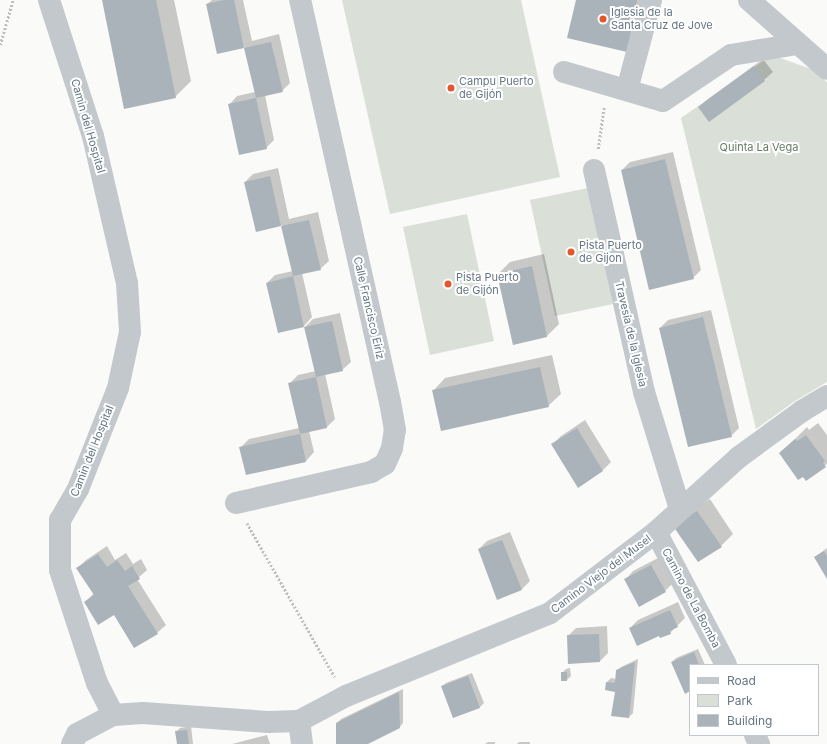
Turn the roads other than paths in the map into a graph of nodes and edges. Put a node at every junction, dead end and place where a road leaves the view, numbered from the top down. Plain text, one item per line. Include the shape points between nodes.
1 (49, 0) edge
2 (300, 0) edge
3 (651, 0) edge
4 (749, 0) edge
5 (797, 44) junction
6 (827, 69) edge
7 (564, 72) dead end
8 (618, 87) junction
9 (594, 170) road end
10 (827, 396) edge
11 (236, 503) road end
12 (680, 509) junction
13 (656, 532) junction
14 (725, 664) edge
15 (113, 715) junction
16 (299, 721) junction
17 (72, 744) edge
18 (302, 744) edge

1 - 15 street, Camin del Hospital via 93,136 127,283 130,332 118,388 78,489 60,520 60,570 97,683
2 - 11 street, Calle Francisco Eiriz via 395,430 392,448 385,464 371,472
3 - 8 street
4 - 5 street
5 - 6 street
5 - 8 street via 731,55 663,101
7 - 8 street
9 - 12 street, Travesía de la Iglesia via 644,392
10 - 12 street, Camino Viejo del Musel via 739,457
12 - 13 street, Camino Viejo del Musel
13 - 14 street, Camino de La Bomba
13 - 16 street, Camino Viejo del Musel via 550,613 346,696
15 - 16 street via 143,713 268,722
15 - 17 street via 77,734
16 - 18 street

